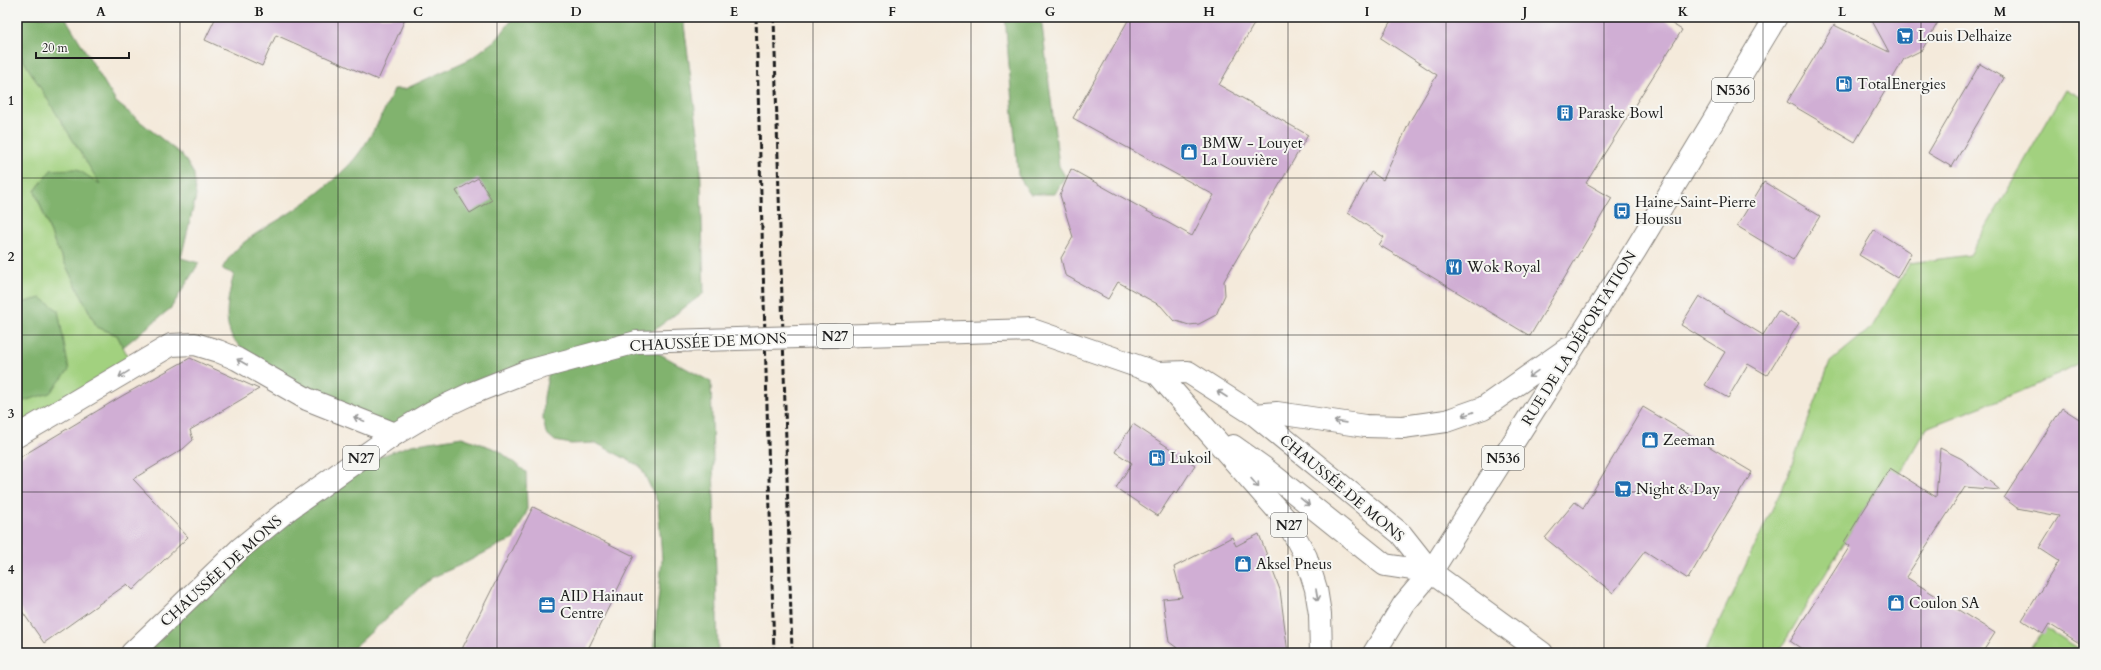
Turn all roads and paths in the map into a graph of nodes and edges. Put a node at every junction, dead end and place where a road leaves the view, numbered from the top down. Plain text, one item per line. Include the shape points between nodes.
1 (1776, 17) edge
2 (1576, 343) junction
3 (1157, 373) junction
4 (1255, 415) junction
5 (1201, 423) junction
6 (395, 434) junction
7 (17, 436) edge
8 (1431, 572) junction
9 (132, 653) edge
10 (1321, 653) edge
11 (1374, 653) edge
12 (1542, 653) edge

1 - 2 main road, RUE DE LA DÉPORTATION / N536 via 1686,169
2 -> 4 main road, CHAUSSÉE DE MONS via 1483,408 1446,421 1403,427 1365,426 1277,413
2 - 8 main road, RUE DE LA DÉPORTATION / N536
4 -> 3 main road, CHAUSSÉE DE MONS via 1188,372
3 - 5 main road, CHAUSSÉE DE MONS
3 - 6 main road, CHAUSSÉE DE MONS / N27, bridge via 1032,330 637,342 528,371 432,412
4 - 8 main road, CHAUSSÉE DE MONS via 1401,534
5 -> 8 main road, CHAUSSÉE DE MONS / N27 via 1264,468 1385,565
5 -> 10 main road, CHAUSSÉE DE MONS / N27 via 1287,521 1303,551 1317,595
6 -> 7 main road via 307,399 237,359 195,344 171,346
6 - 9 main road, CHAUSSÉE DE MONS / N27 via 289,509 242,548
8 - 11 main road, RUE DE LA DÉPORTATION via 1404,604
8 - 12 main road

